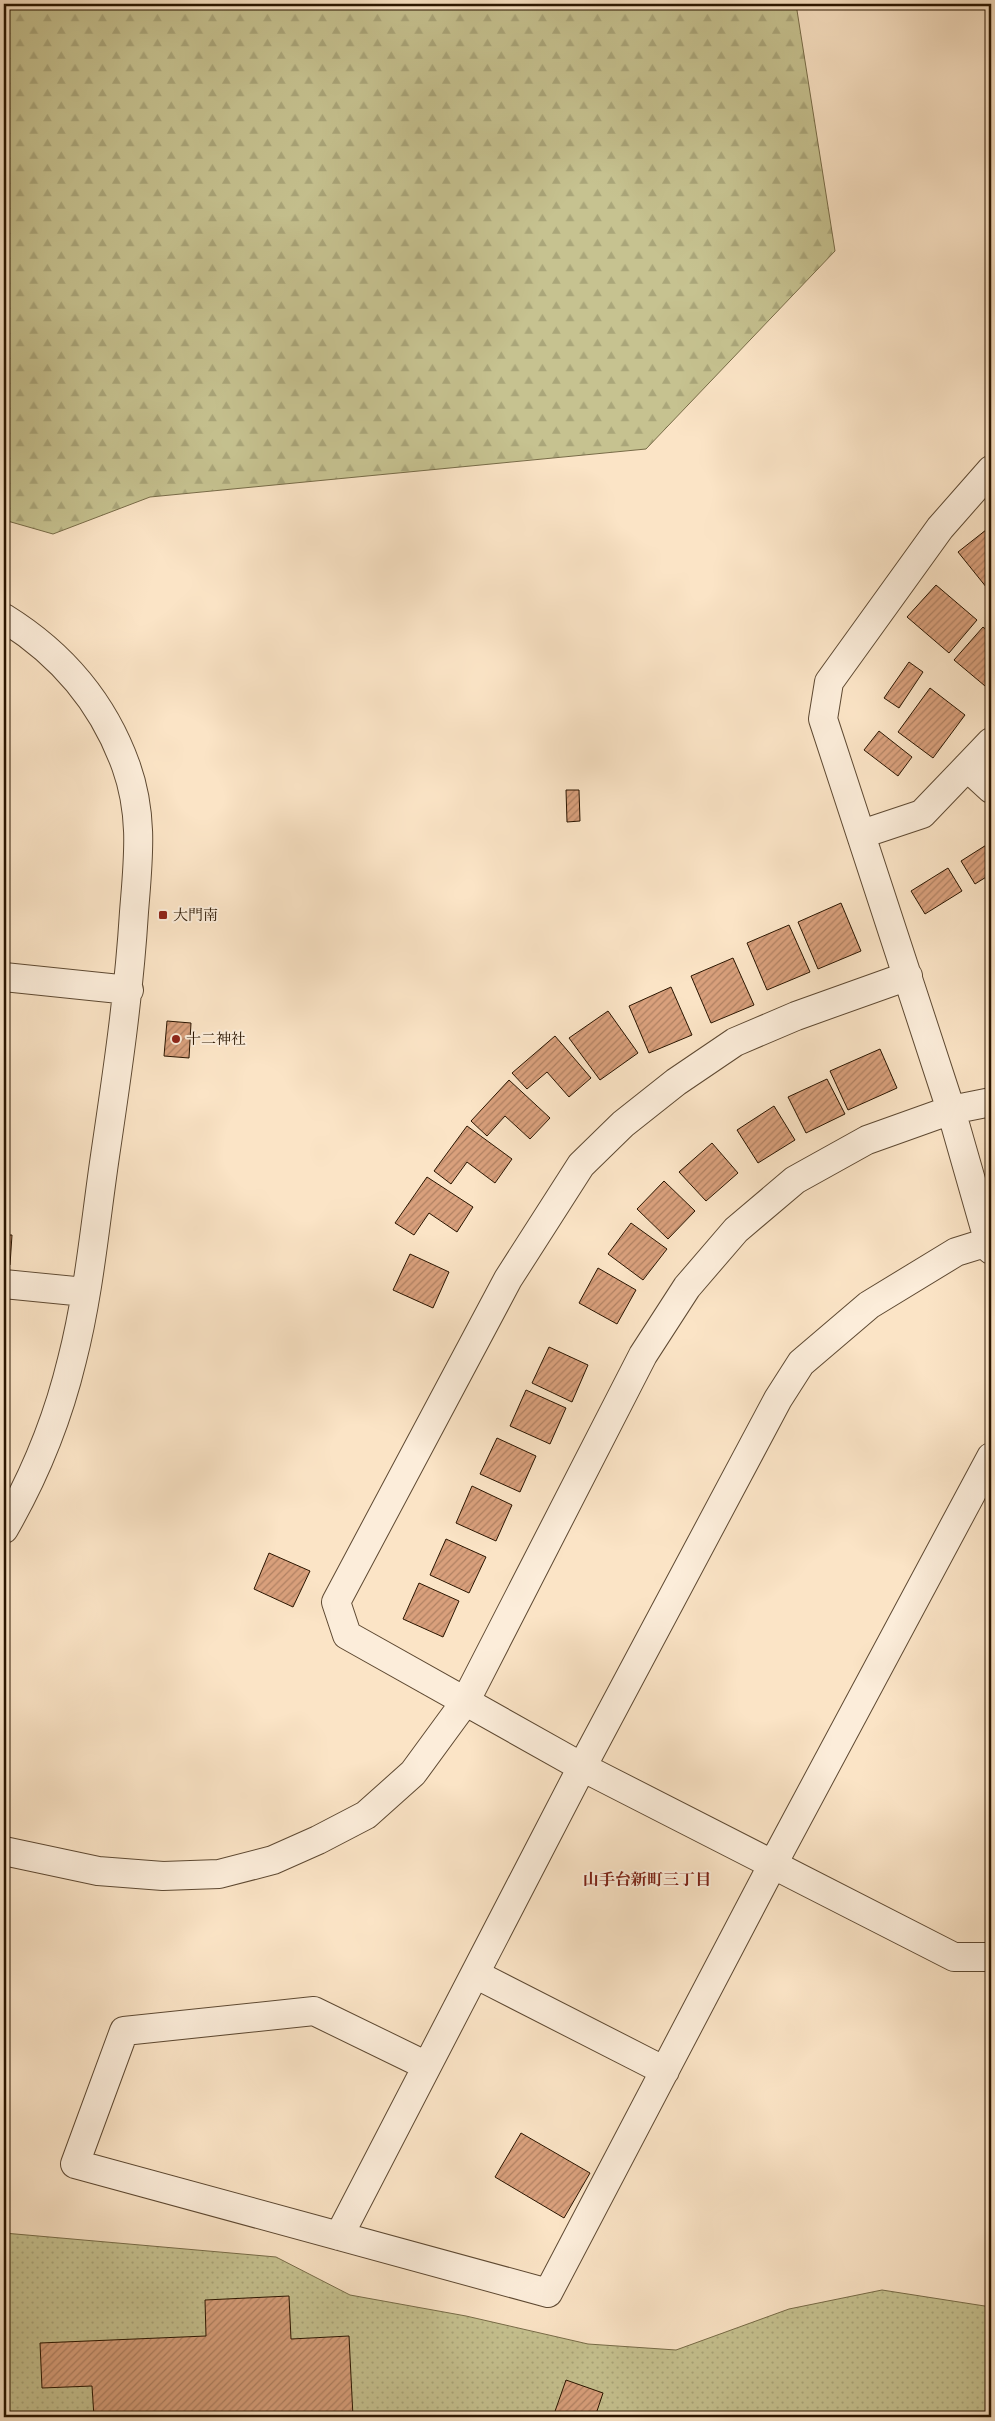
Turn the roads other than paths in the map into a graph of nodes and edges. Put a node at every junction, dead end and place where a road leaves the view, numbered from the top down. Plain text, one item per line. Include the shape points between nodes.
1 (991, 470) edge
2 (4, 618) edge
3 (991, 742) edge
4 (967, 768) junction
5 (991, 789) edge
6 (862, 834) junction
7 (908, 976) junction
8 (4, 977) edge
9 (129, 990) junction
10 (991, 1102) edge
11 (951, 1110) junction
12 (991, 1244) edge
13 (4, 1284) edge
14 (85, 1292) junction
15 (991, 1457) edge
16 (4, 1529) edge
17 (465, 1702) junction
18 (582, 1766) junction
19 (4, 1851) edge
20 (772, 1864) junction
21 (991, 1957) edge
22 (475, 1974) junction
23 (427, 2066) junction
24 (665, 2071) junction
25 (339, 2236) junction

1 - 6 street via 940,528 829,682 823,718
2 - 9 street via 69,669 104,716 127,768 140,826
3 - 4 street
4 - 5 street
4 - 6 street via 922,814
6 - 7 street
7 - 11 street
7 - 17 street via 796,1016 735,1042 676,1082 623,1124 581,1165 508,1279 336,1602 347,1635
8 - 9 street
9 - 14 street
10 - 11 street
11 - 12 street
11 - 17 street via 867,1140 795,1180 736,1230 687,1287 643,1355
12 - 18 street via 956,1252 912,1277 869,1305 801,1362 778,1398
13 - 14 street
14 - 16 street via 72,1360 50,1429
15 - 20 street
17 - 18 street
17 - 19 street via 413,1773 366,1815 273,1860 219,1874 163,1876 98,1871
18 - 20 street
18 - 22 street
20 - 21 street via 954,1957
20 - 24 street
22 - 23 street
22 - 24 street
23 - 25 street
23 - 25 street via 314,2011 124,2031 75,2164
24 - 25 street via 548,2292

